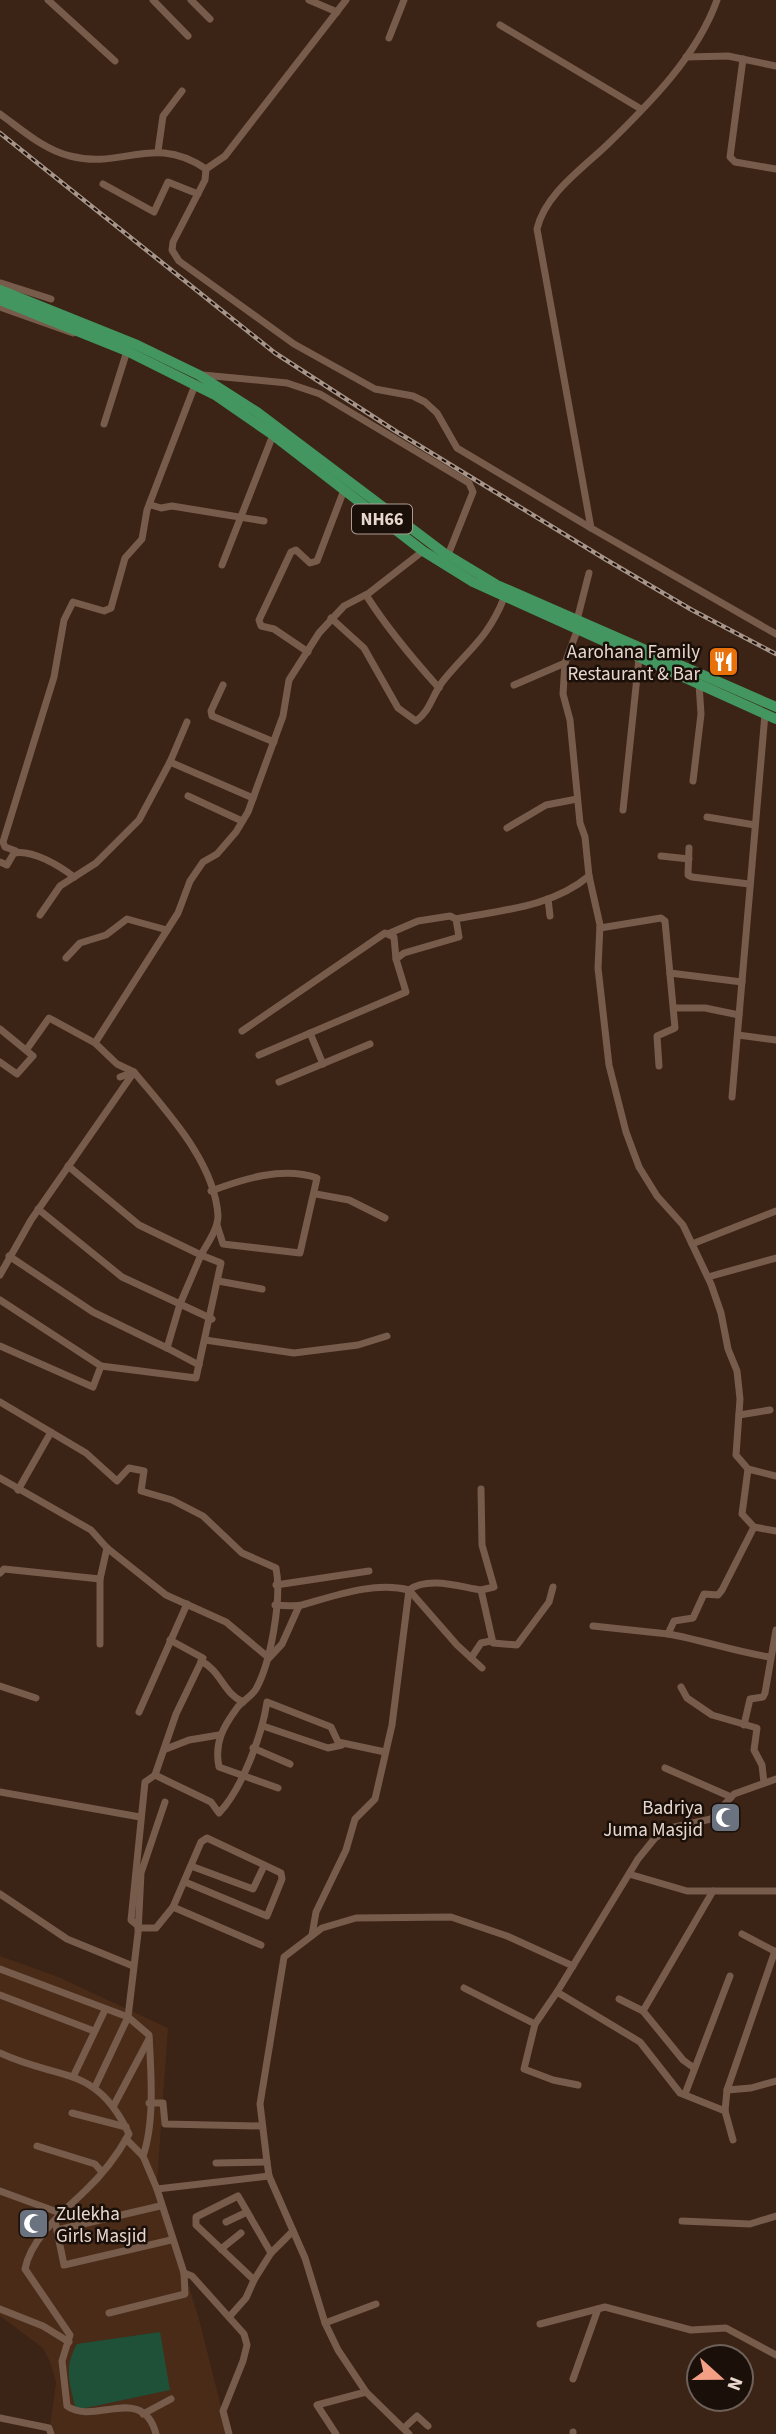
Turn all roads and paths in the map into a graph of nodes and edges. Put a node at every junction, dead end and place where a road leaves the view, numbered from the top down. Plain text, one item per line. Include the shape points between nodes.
1 (48, 0) edge
2 (153, 0) edge
3 (191, 0) edge
4 (309, 0) edge
5 (346, 0) edge
6 (404, 0) edge
7 (717, 0) edge
8 (337, 12) junction
9 (210, 19) dead end
10 (500, 25) dead end
11 (188, 36) dead end
12 (389, 38) dead end
13 (686, 57) junction
14 (743, 59) junction
15 (114, 61) dead end
16 (776, 66) edge
17 (182, 91) dead end
18 (641, 109) junction
19 (0, 114) edge
20 (158, 150) junction
21 (206, 169) junction
22 (776, 169) edge
23 (103, 184) dead end
24 (198, 194) junction
25 (2, 290) edge
26 (51, 299) dead end
27 (0, 307) edge
28 (91, 336) junction
29 (127, 351) junction
30 (197, 380) junction
31 (104, 424) dead end
32 (273, 435) junction
33 (344, 490) junction
34 (151, 505) junction
35 (241, 515) junction
36 (264, 521) dead end
37 (591, 528) junction
38 (424, 551) junction
39 (448, 555) junction
40 (222, 565) dead end
41 (589, 573) dead end
42 (366, 594) junction
43 (504, 598) junction
44 (331, 618) junction
45 (577, 625) junction
46 (776, 634) edge
47 (308, 652) junction
48 (639, 658) junction
49 (565, 663) junction
50 (699, 684) junction
51 (223, 685) dead end
52 (514, 685) dead end
53 (439, 688) junction
54 (776, 708) edge
55 (771, 716) edge
56 (187, 722) dead end
57 (274, 741) junction
58 (170, 762) junction
59 (693, 781) dead end
60 (188, 796) dead end
61 (253, 798) junction
62 (577, 799) junction
63 (623, 810) dead end
64 (707, 817) dead end
65 (242, 821) junction
66 (755, 825) junction
67 (507, 828) dead end
68 (689, 848) dead end
69 (16, 851) junction
70 (660, 856) dead end
71 (689, 859) junction
72 (0, 862) edge
73 (589, 876) junction
74 (74, 877) junction
75 (749, 884) junction
76 (548, 899) junction
77 (40, 915) dead end
78 (550, 916) dead end
79 (456, 919) junction
80 (600, 928) junction
81 (167, 930) junction
82 (390, 933) junction
83 (65, 958) dead end
84 (396, 959) junction
85 (670, 973) junction
86 (742, 982) junction
87 (674, 1008) junction
88 (739, 1015) junction
89 (0, 1029) edge
90 (242, 1031) dead end
91 (310, 1033) junction
92 (737, 1035) junction
93 (776, 1040) edge
94 (95, 1043) junction
95 (370, 1044) dead end
96 (27, 1049) junction
97 (259, 1055) dead end
98 (0, 1062) edge
99 (323, 1064) junction
100 (659, 1066) dead end
101 (134, 1072) junction
102 (120, 1077) dead end
103 (279, 1082) dead end
104 (732, 1097) dead end
105 (68, 1166) junction
106 (211, 1191) junction
107 (316, 1194) junction
108 (38, 1209) junction
109 (776, 1210) edge
110 (385, 1218) dead end
111 (217, 1224) junction
112 (692, 1244) junction
113 (201, 1255) junction
114 (9, 1256) junction
115 (776, 1258) edge
116 (1, 1271) edge
117 (708, 1277) junction
118 (218, 1281) junction
119 (262, 1289) dead end
120 (0, 1300) edge
121 (180, 1304) junction
122 (212, 1319) junction
123 (387, 1336) dead end
124 (205, 1340) junction
125 (0, 1346) edge
126 (167, 1348) junction
127 (199, 1365) junction
128 (101, 1366) junction
129 (0, 1402) edge
130 (770, 1410) dead end
131 (739, 1415) junction
132 (51, 1432) junction
133 (748, 1469) junction
134 (776, 1476) edge
135 (0, 1478) edge
136 (481, 1489) dead end
137 (18, 1490) junction
138 (754, 1527) junction
139 (776, 1531) edge
140 (107, 1548) junction
141 (369, 1571) dead end
142 (0, 1573) edge
143 (100, 1579) junction
144 (276, 1586) junction
145 (553, 1587) dead end
146 (409, 1590) junction
147 (481, 1590) junction
148 (187, 1604) junction
149 (275, 1605) junction
150 (299, 1606) junction
151 (593, 1626) dead end
152 (776, 1630) edge
153 (668, 1634) junction
154 (170, 1640) junction
155 (491, 1640) junction
156 (100, 1644) dead end
157 (770, 1657) junction
158 (269, 1658) junction
159 (471, 1658) junction
160 (201, 1661) junction
161 (482, 1668) dead end
162 (0, 1686) edge
163 (681, 1687) dead end
164 (255, 1691) junction
165 (36, 1698) dead end
166 (243, 1702) junction
167 (267, 1702) junction
168 (139, 1712) dead end
169 (744, 1725) junction
170 (263, 1726) junction
171 (219, 1735) junction
172 (345, 1745) junction
173 (253, 1748) junction
174 (166, 1749) junction
175 (385, 1752) junction
176 (290, 1764) dead end
177 (665, 1768) dead end
178 (155, 1775) junction
179 (242, 1775) junction
180 (776, 1779) edge
181 (764, 1783) junction
182 (278, 1788) dead end
183 (0, 1792) edge
184 (731, 1797) junction
185 (165, 1802) dead end
186 (139, 1817) junction
187 (264, 1866) junction
188 (191, 1867) junction
189 (629, 1874) junction
190 (185, 1882) junction
191 (713, 1891) junction
192 (776, 1891) edge
193 (0, 1894) edge
194 (173, 1907) junction
195 (137, 1927) junction
196 (742, 1934) dead end
197 (312, 1935) junction
198 (261, 1945) dead end
199 (775, 1951) edge
200 (133, 1966) junction
201 (573, 1966) junction
202 (0, 1969) edge
203 (730, 1976) dead end
204 (464, 1988) dead end
205 (557, 1992) junction
206 (0, 1995) edge
207 (619, 1999) dead end
208 (105, 2010) junction
209 (643, 2011) junction
210 (128, 2017) junction
211 (535, 2024) junction
212 (94, 2031) junction
213 (149, 2039) junction
214 (0, 2053) edge
215 (694, 2068) junction
216 (73, 2077) junction
217 (776, 2081) edge
218 (578, 2084) dead end
219 (95, 2087) junction
220 (727, 2090) junction
221 (685, 2094) junction
222 (149, 2103) junction
223 (114, 2105) junction
224 (725, 2110) junction
225 (72, 2113) dead end
226 (261, 2126) junction
227 (126, 2127) junction
228 (126, 2139) junction
229 (733, 2140) dead end
230 (37, 2146) dead end
231 (143, 2157) junction
232 (267, 2162) junction
233 (216, 2163) dead end
234 (102, 2172) junction
235 (268, 2176) junction
236 (157, 2189) junction
237 (0, 2191) edge
238 (160, 2206) junction
239 (247, 2212) junction
240 (60, 2213) junction
241 (776, 2216) edge
242 (682, 2221) dead end
243 (226, 2222) dead end
244 (56, 2226) junction
245 (293, 2231) junction
246 (241, 2233) dead end
247 (172, 2240) junction
248 (221, 2249) junction
249 (271, 2253) junction
250 (184, 2273) junction
251 (254, 2280) junction
252 (376, 2304) dead end
253 (0, 2309) edge
254 (597, 2309) junction
255 (109, 2313) dead end
256 (230, 2316) junction
257 (325, 2323) junction
258 (540, 2324) dead end
259 (69, 2342) junction
260 (776, 2355) edge
261 (573, 2379) dead end
262 (366, 2392) junction
263 (171, 2399) dead end
264 (143, 2414) junction
265 (0, 2418) edge
266 (428, 2426) dead end
267 (407, 2431) edge
268 (51, 2434) edge
269 (156, 2434) edge
270 (229, 2434) edge
271 (336, 2434) edge

1 - 15 street
2 - 11 street
3 - 9 street
4 - 8 street
5 - 8 street
6 - 12 street
7 - 13 street
8 - 21 street via 225,156
10 - 18 street
13 - 14 street
13 - 18 street
14 - 16 street
14 - 22 street via 730,157 735,162
17 - 20 street via 163,117
18 - 37 street via 556,194 541,212 537,229
19 - 20 street via 66,156 96,160
20 - 21 street via 191,159
21 - 24 street
23 - 24 street via 154,212 168,183
24 - 37 street via 173,242 179,261 294,344 374,388 425,402 437,413 457,448
25 - 26 street
25 - 28 highway, NH66
25 - 30 highway, NH66 via 137,345
27 - 28 street via 63,331
28 - 29 highway, NH66
29 - 30 highway, NH66
29 - 31 street
30 - 32 highway, NH66
30 - 34 street
30 - 39 highway, NH66 via 257,412
30 - 39 street via 287,383 320,394 469,483 473,492
32 - 33 highway, NH66
32 - 35 street
33 - 38 highway, NH66
33 - 47 street via 317,561 310,563 296,550 291,552 259,620 261,626 274,629
34 - 35 street
34 - 69 street via 139,545 125,558 111,608 104,611 74,602 64,621 54,677 3,842
35 - 36 street
35 - 40 street
37 - 46 street
38 - 42 street
38 - 43 highway, NH66
39 - 45 highway, NH66
41 - 45 street
42 - 44 street
42 - 53 street via 394,637
43 - 45 highway, NH66
43 - 53 street via 492,626
44 - 47 street
44 - 53 street via 364,648 398,708 416,721 431,707
45 - 48 highway, NH66
45 - 49 street
45 - 54 highway, NH66
47 - 57 street via 289,680
48 - 50 highway, NH66
48 - 63 street
49 - 52 street
49 - 62 street via 563,694 570,720
50 - 55 highway, NH66
50 - 59 street via 701,714
51 - 57 street via 212,716
55 - 66 street
56 - 58 street
57 - 61 street
58 - 61 street
58 - 74 street via 139,820 114,848
60 - 65 street
61 - 65 street
62 - 67 street via 547,805
62 - 73 street
64 - 66 street
65 - 81 street via 217,854 203,862
66 - 75 street
68 - 71 street
69 - 72 street via 7,865
69 - 74 street via 47,860
70 - 71 street
71 - 75 street via 692,877
73 - 76 street via 569,892
73 - 80 street
74 - 77 street via 60,886
75 - 86 street
76 - 78 street
76 - 79 street
79 - 82 street via 418,921
79 - 84 street via 459,937
80 - 85 street via 664,919
80 - 112 street via 598,968 609,1065 626,1132 639,1167
81 - 83 street via 127,919 106,935 80,943
81 - 94 street
82 - 84 street
82 - 90 street
84 - 91 street via 406,992
85 - 86 street
85 - 87 street
86 - 88 street
87 - 88 street
87 - 100 street via 674,1031 657,1036
88 - 92 street
89 - 96 street
91 - 97 street
91 - 99 street
92 - 93 street
92 - 104 street
94 - 96 street via 49,1018
94 - 101 street via 117,1064
95 - 99 street
96 - 98 street via 33,1056 17,1074
99 - 103 street
101 - 102 street
101 - 105 street
101 - 106 street via 184,1133
105 - 108 street
105 - 113 street via 139,1225
106 - 107 street via 243,1179 289,1174 317,1178
106 - 111 street
107 - 110 street via 349,1200
107 - 111 street via 300,1253 223,1244
108 - 114 street
108 - 121 street via 122,1277
109 - 112 street
111 - 113 street
112 - 117 street
113 - 118 street via 221,1263
113 - 121 street
114 - 116 street
114 - 126 street via 93,1312
115 - 117 street
117 - 131 street via 737,1371
118 - 119 street
118 - 122 street
120 - 128 street
121 - 122 street
121 - 126 street
122 - 124 street
123 - 124 street via 358,1345 294,1353
124 - 127 street
125 - 128 street via 93,1387
126 - 127 street
127 - 128 street via 196,1378
129 - 132 street
130 - 131 street
131 - 133 street via 736,1455
132 - 137 street
132 - 144 street via 86,1453 117,1481 129,1468 144,1471 139,1490 203,1516 242,1553 276,1568
133 - 134 street
133 - 138 street via 741,1509
135 - 137 street
136 - 147 street via 482,1545 494,1587
137 - 140 street via 90,1530
138 - 139 street
138 - 153 street via 718,1595 704,1594 694,1618 674,1620
140 - 143 street
140 - 148 street via 166,1595
141 - 144 street
142 - 143 street via 25,1570
143 - 156 street
144 - 149 street
145 - 155 street via 549,1602 517,1645
146 - 147 street via 443,1584
146 - 150 street via 398,1587 346,1593
146 - 159 street
146 - 175 street
147 - 155 street
148 - 154 street
148 - 158 street via 226,1622
149 - 150 street
149 - 158 street
150 - 158 street via 282,1644
151 - 153 street
152 - 157 street
153 - 157 street
154 - 160 street via 203,1658
154 - 168 street
155 - 159 street via 481,1643
157 - 169 street via 765,1693 750,1699
158 - 164 street
159 - 161 street
160 - 166 street via 212,1666 225,1688
160 - 174 street via 176,1714
162 - 165 street
163 - 169 street via 687,1698 712,1715
164 - 166 street
164 - 167 street
166 - 171 street
167 - 170 street
167 - 172 street via 331,1727 338,1742
169 - 181 street via 757,1728 754,1750
170 - 172 street via 328,1748
170 - 173 street
171 - 174 street
171 - 179 street via 219,1767
172 - 175 street
173 - 176 street
173 - 179 street
174 - 178 street
175 - 197 street via 375,1799 355,1819 346,1850 316,1912
177 - 184 street
178 - 179 street via 211,1802 219,1812
178 - 186 street via 145,1782
179 - 182 street
180 - 181 street
181 - 184 street
183 - 186 street
184 - 189 street via 711,1819 670,1828 656,1838
185 - 195 street via 141,1873
186 - 195 street via 131,1898 131,1920
187 - 188 street via 253,1889
187 - 188 street via 207,1839 201,1842
187 - 190 street via 281,1873 282,1879 267,1916
188 - 190 street
189 - 191 street via 687,1891
189 - 201 street
190 - 194 street
191 - 192 street
191 - 209 street
193 - 200 street via 67,1939
194 - 195 street via 156,1928
194 - 198 street
195 - 200 street
196 - 199 street
197 - 201 street via 356,1918 451,1917
197 - 226 street via 284,1957 260,2104
199 - 220 street
200 - 210 street
201 - 205 street
202 - 208 street
203 - 215 street
204 - 211 street
205 - 211 street
205 - 221 street via 640,2042
206 - 212 street
207 - 209 street
208 - 210 street
208 - 212 street
209 - 215 street
210 - 213 street
210 - 219 street
211 - 218 street via 524,2069
212 - 216 street
213 - 222 street
213 - 223 street
214 - 216 street
215 - 221 street
216 - 219 street
217 - 220 street
219 - 223 street
220 - 224 street
221 - 224 street
222 - 226 street via 163,2103 165,2124
222 - 231 street
223 - 227 street
224 - 229 street
225 - 227 street
226 - 232 street
227 - 228 street
228 - 231 street
228 - 234 street
230 - 234 street via 95,2164
231 - 236 street
232 - 233 street
232 - 235 street
234 - 240 street
235 - 236 street
235 - 245 street
236 - 238 street
237 - 240 street
238 - 244 street
238 - 247 street
239 - 243 street
239 - 248 street via 236,2196 194,2219
239 - 249 street
240 - 244 street
241 - 242 street via 750,2224
244 - 247 street via 64,2265
244 - 259 street via 28,2256 25,2269 70,2335
245 - 249 street
245 - 257 street
246 - 248 street
247 - 250 street
248 - 251 street
249 - 251 street
250 - 255 street via 185,2294
250 - 256 street
251 - 256 street
252 - 257 street
253 - 259 street via 50,2329
254 - 258 street
254 - 260 street via 605,2307 691,2330 726,2328
254 - 261 street
256 - 270 street via 247,2345 223,2411
257 - 262 street
259 - 264 street via 62,2361 67,2406 74,2412 132,2407
262 - 267 street
262 - 271 street via 317,2405
263 - 264 street
264 - 269 street
265 - 268 street via 49,2428
266 - 267 street via 417,2416

